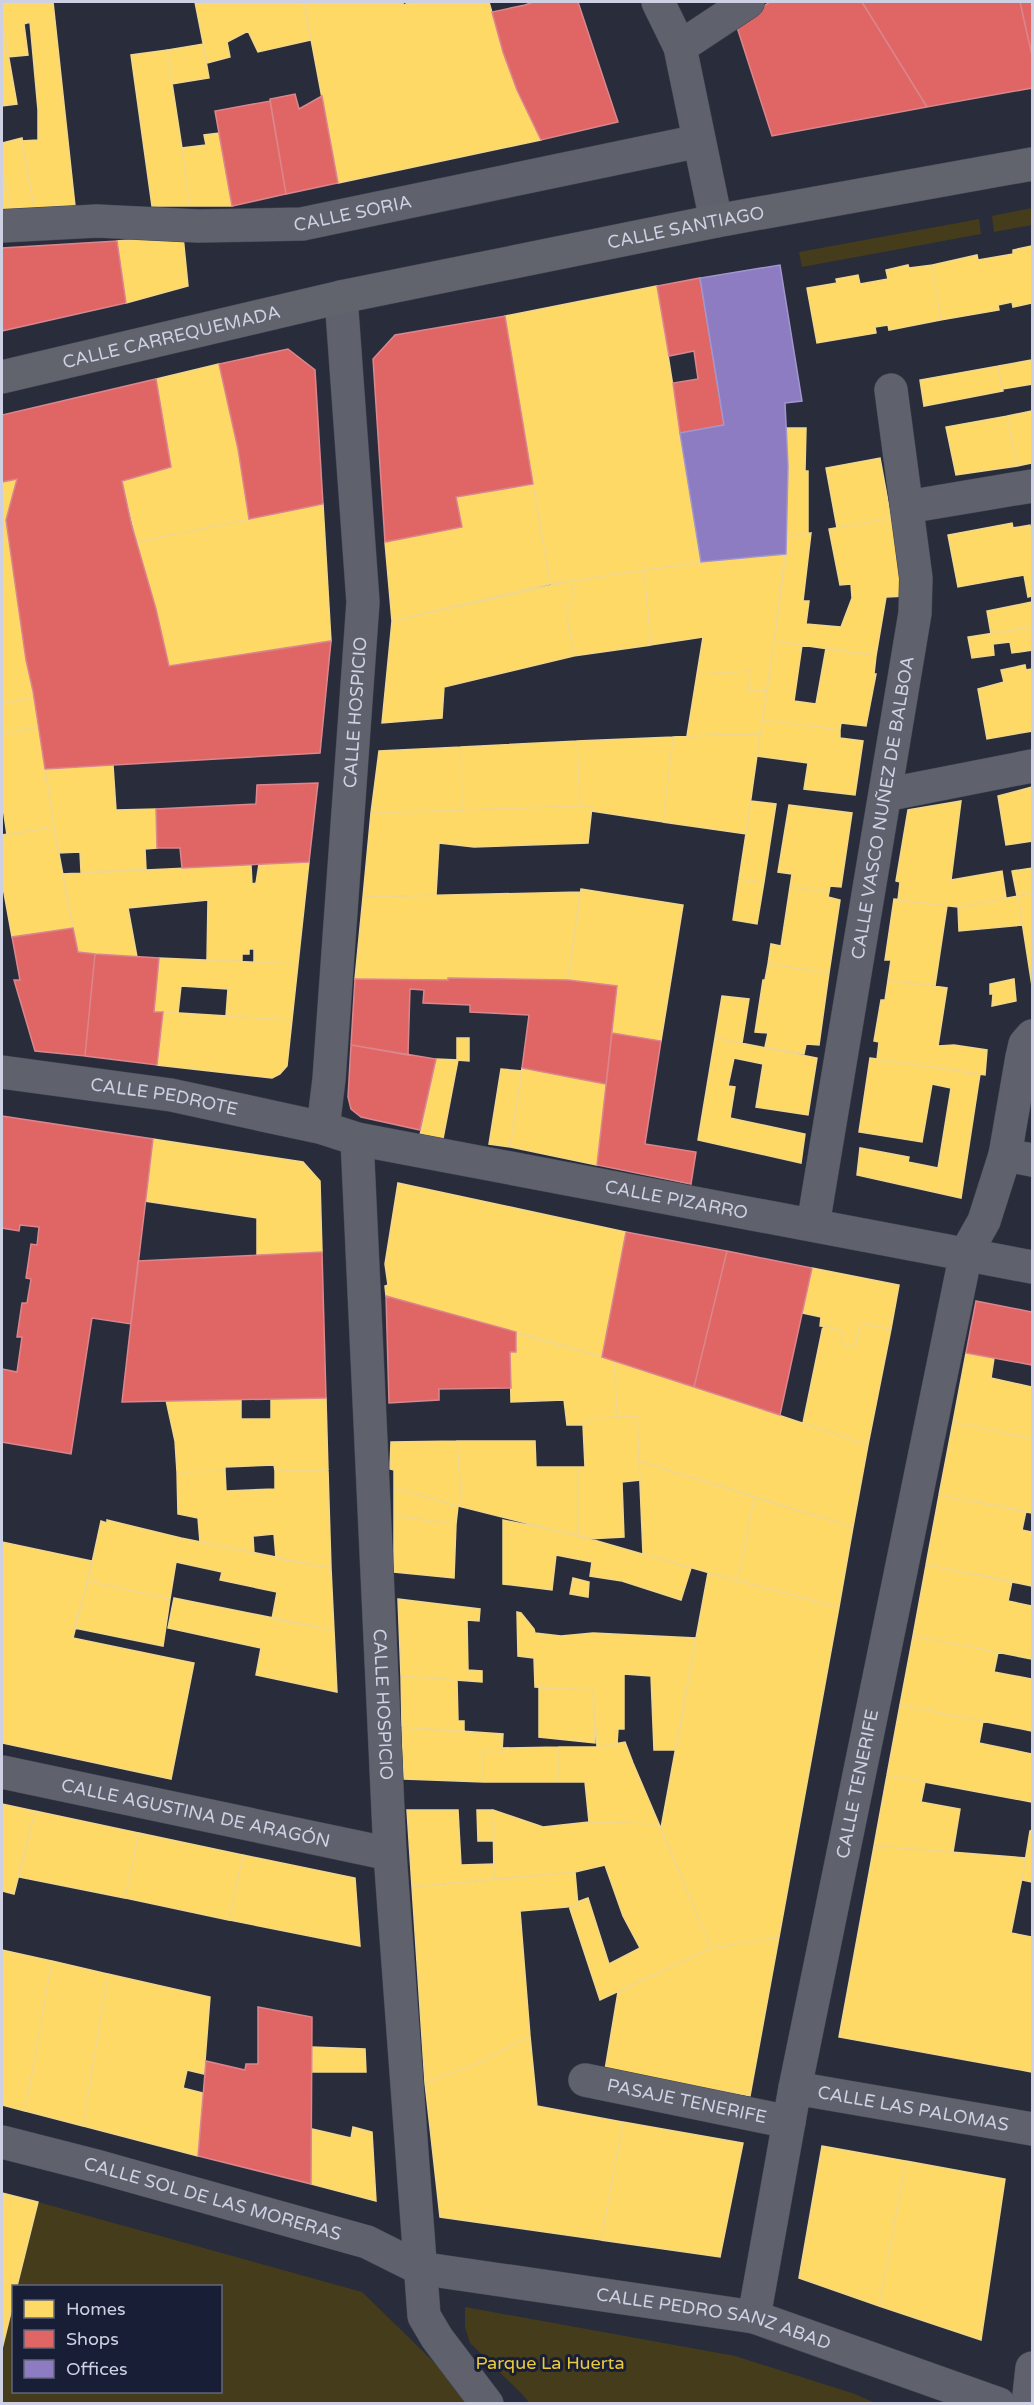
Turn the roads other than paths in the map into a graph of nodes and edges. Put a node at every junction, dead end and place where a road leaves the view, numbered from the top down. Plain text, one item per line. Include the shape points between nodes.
1 (658, 2) edge
2 (748, 2) edge
3 (680, 47) junction
4 (699, 141) junction
5 (1032, 164) edge
6 (716, 221) junction
7 (2, 226) edge
8 (341, 297) junction
9 (2, 377) edge
10 (891, 390) dead end
11 (1032, 486) edge
12 (907, 507) junction
13 (1032, 766) edge
14 (885, 795) junction
15 (1032, 1036) edge
16 (2, 1072) edge
17 (323, 1128) junction
18 (357, 1139) junction
19 (1019, 1157) edge
20 (813, 1225) junction
21 (966, 1253) junction
22 (1032, 1267) edge
23 (2, 1772) edge
24 (390, 1854) junction
25 (585, 2080) dead end
26 (795, 2088) junction
27 (789, 2122) junction
28 (1032, 2129) edge
29 (2, 2142) edge
30 (419, 2268) junction
31 (754, 2317) junction
32 (1032, 2368) edge
33 (487, 2403) edge
34 (999, 2403) edge
35 (1028, 2403) edge

1 - 3 street
2 - 3 street
3 - 4 street
4 - 6 street
4 - 7 street, CALLE SORIA via 302,224 198,226 97,221
5 - 6 main road, CALLE SANTIAGO
6 - 8 main road, CALLE SANTIAGO
8 - 9 main road, CALLE CARREQUEMADA
8 - 17 street, CALLE HOSPICIO via 363,602
10 - 12 street, CALLE VASCO NUÑEZ DE BALBOA
11 - 12 street
12 - 14 street, CALLE VASCO NUÑEZ DE BALBOA via 916,578 915,613
13 - 14 street
14 - 20 street, CALLE VASCO NUÑEZ DE BALBOA
15 - 19 street, CALLE TENERIFE via 1022,1057
16 - 17 street, CALLE PEDROTE via 171,1095
17 - 18 street, CALLE PIZARRO
18 - 20 street, CALLE PIZARRO
18 - 24 street, CALLE HOSPICIO
19 - 21 street, CALLE TENERIFE
20 - 21 street, CALLE PIZARRO
21 - 22 street, CALLE PIZARRO
21 - 26 street, CALLE TENERIFE
23 - 24 street, CALLE AGUSTINA DE ARAGÓN
24 - 30 street, CALLE HOSPICIO
25 - 27 street, PASAJE TENERIFE
26 - 27 street, CALLE TENERIFE
26 - 28 street, CALLE LAS PALOMAS
27 - 31 street, CALLE TENERIFE
29 - 30 street, CALLE SOL DE LAS MORERAS via 367,2242
30 - 31 street, CALLE PEDRO SANZ ABAD
30 - 33 street, CALLE HOSPICIO via 424,2316
31 - 34 street, CALLE PEDRO SANZ ABAD
32 - 35 street

